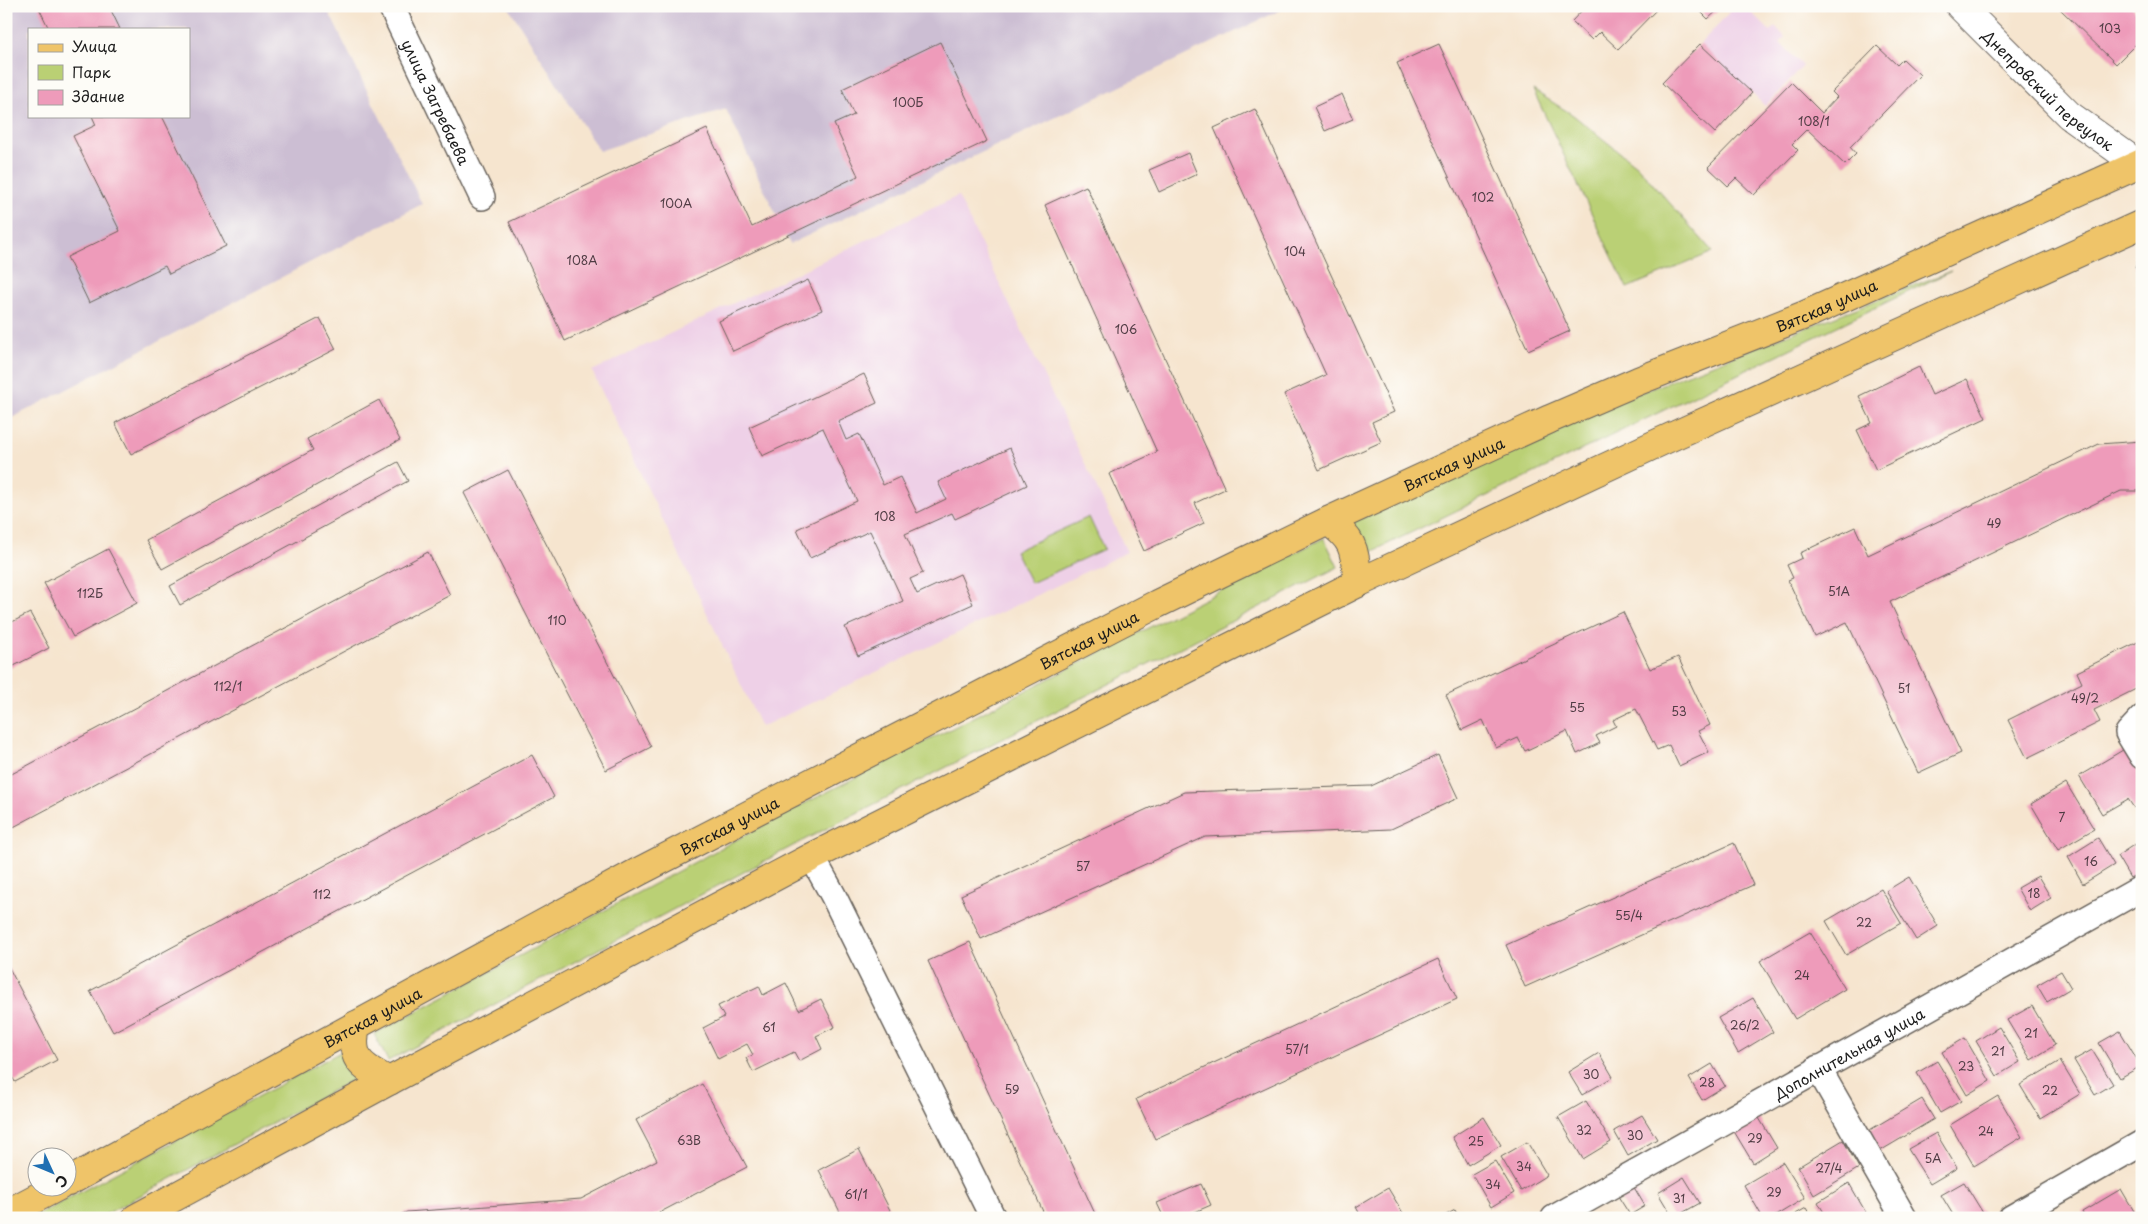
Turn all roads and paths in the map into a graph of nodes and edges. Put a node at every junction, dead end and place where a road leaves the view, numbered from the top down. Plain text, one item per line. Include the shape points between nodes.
1 (391, 6) edge
2 (1960, 6) edge
3 (2141, 165) edge
4 (482, 197) dead end
5 (2142, 224) edge
6 (1328, 521) junction
7 (1358, 583) junction
8 (2135, 725) edge
9 (2142, 756) edge
10 (812, 857) junction
11 (2142, 888) edge
12 (356, 1025) junction
13 (1818, 1068) junction
14 (389, 1081) junction
15 (2142, 1143) edge
16 (78, 1177) edge
17 (39, 1196) edge
18 (6, 1214) edge
19 (136, 1218) edge
20 (993, 1218) edge
21 (1554, 1218) edge
22 (1904, 1218) edge
23 (2011, 1218) edge

1 - 4 street, улица Загребаева
2 - 3 street, Днепровский переулок via 2069,115
3 - 6 main road, Вятская улица via 1805,315 1550,419
5 - 7 main road
6 - 7 main road via 1352,543
6 - 12 main road, Вятская улица via 1149,609 638,872
7 - 10 main road
8 - 9 street
10 - 14 main road
10 - 20 street
11 - 13 street, Дополнительная улица
12 - 14 main road via 353,1040 356,1058 369,1071
12 - 16 main road, Вятская улица
13 - 21 street, Дополнительная улица
13 - 22 street
14 - 19 main road
15 - 23 street
17 - 18 main road

